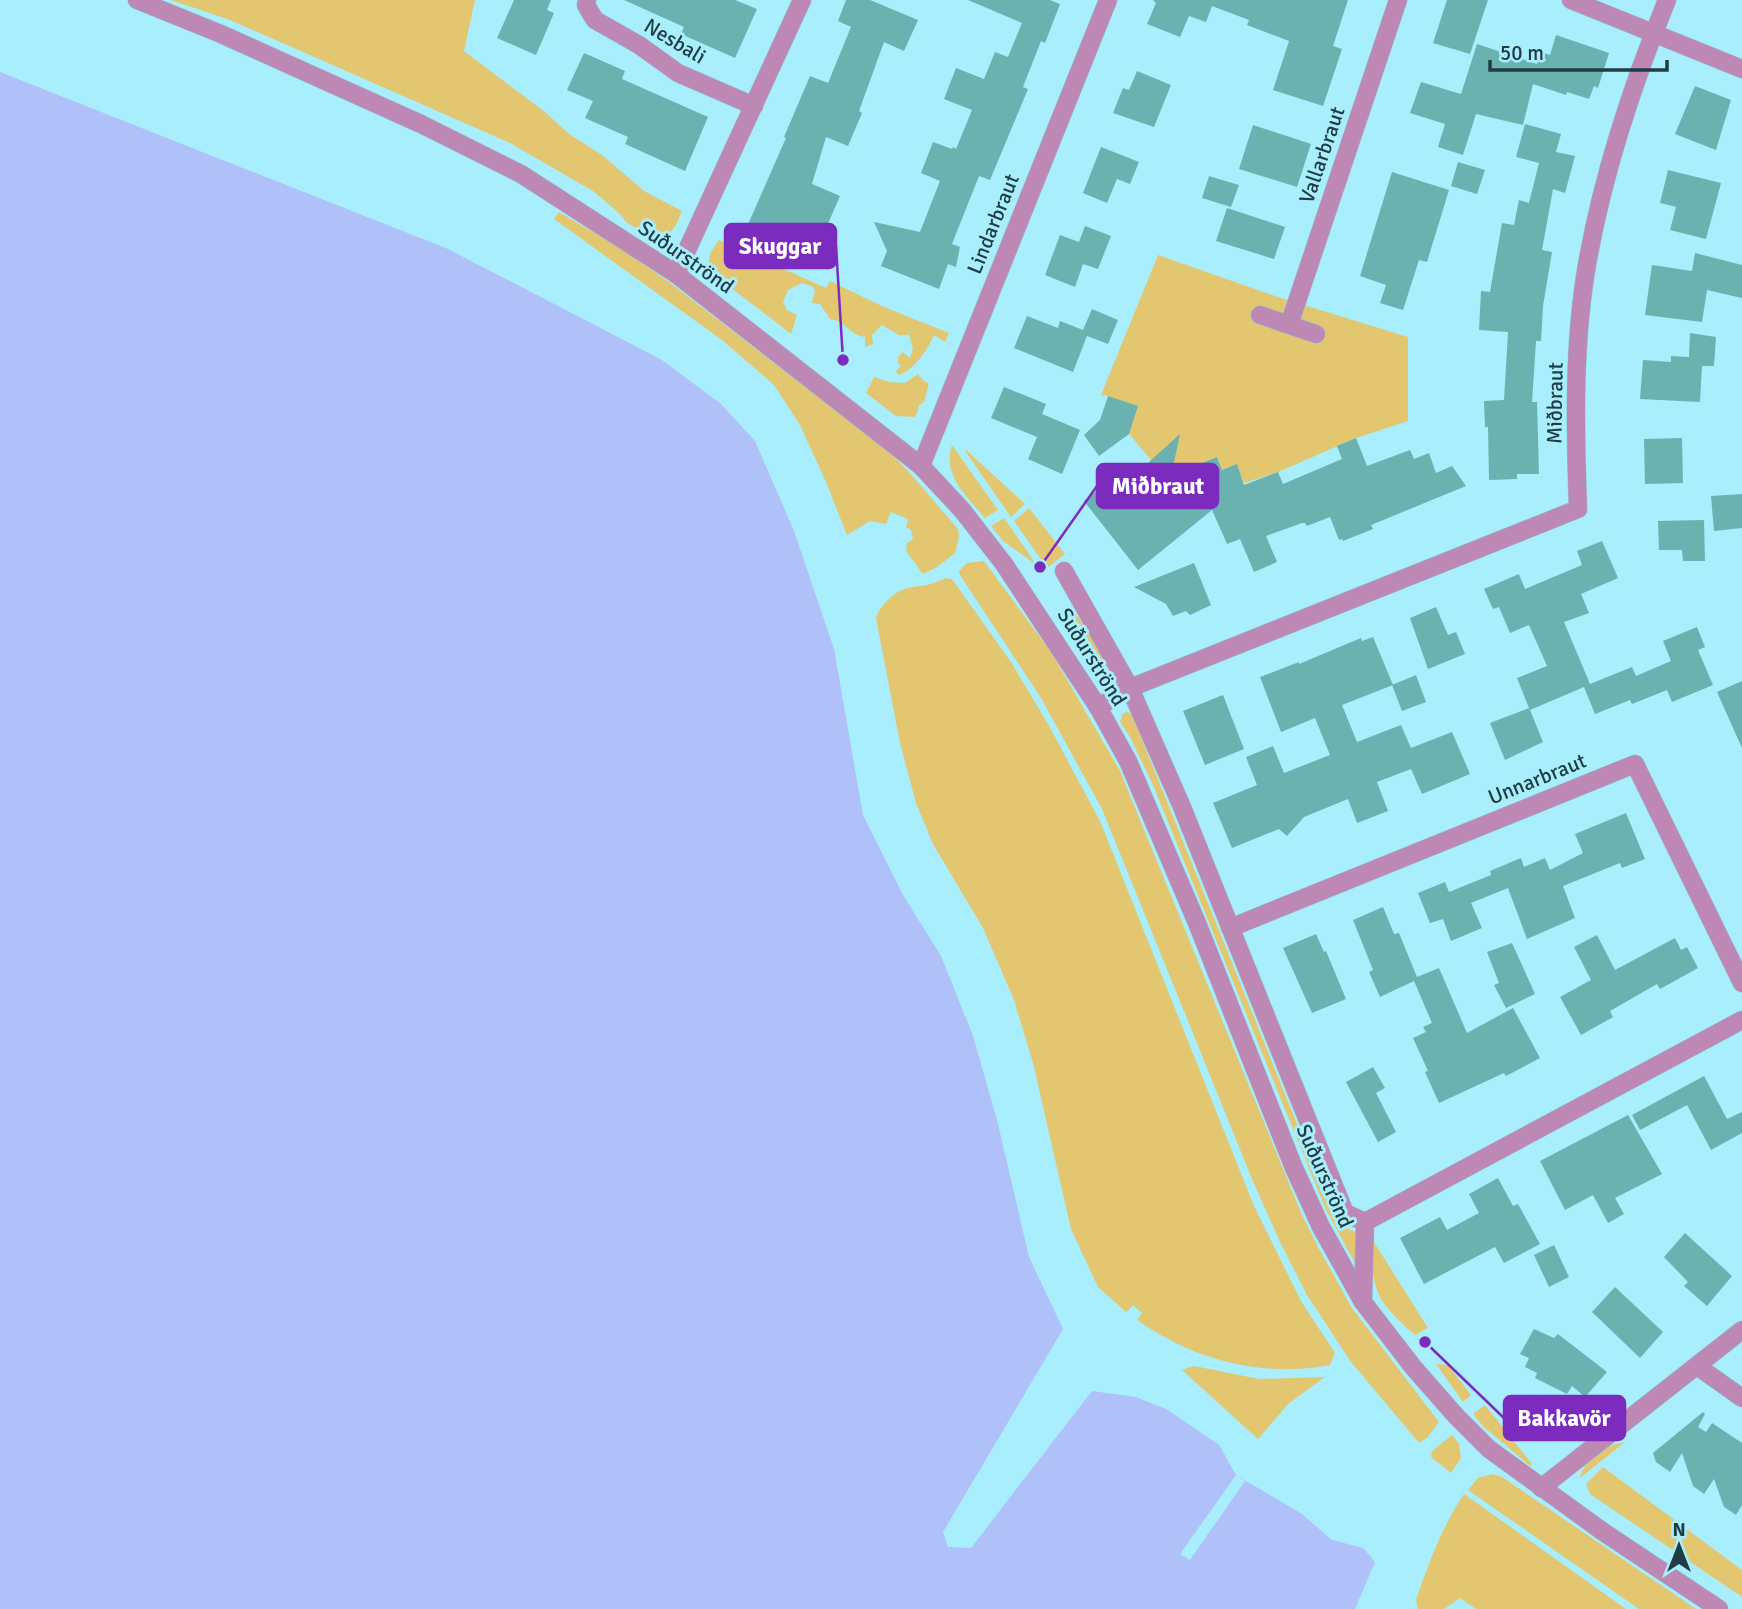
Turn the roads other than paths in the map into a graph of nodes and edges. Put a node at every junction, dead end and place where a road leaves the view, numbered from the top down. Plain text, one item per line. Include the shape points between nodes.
1 (137, 0) edge
2 (587, 0) edge
3 (802, 0) edge
4 (1108, 0) edge
5 (1398, 0) edge
6 (1571, 0) edge
7 (1667, 0) edge
8 (1654, 32) junction
9 (1742, 69) edge
10 (754, 106) junction
11 (677, 274) junction
12 (1259, 315) dead end
13 (1289, 325) junction
14 (1316, 334) dead end
15 (921, 466) junction
16 (1064, 571) dead end
17 (1130, 688) junction
18 (1098, 707) junction
19 (1230, 928) junction
20 (1742, 983) edge
21 (1742, 1020) edge
22 (1365, 1222) junction
23 (1363, 1302) junction
24 (1742, 1330) edge
25 (1697, 1366) junction
26 (1742, 1398) edge
27 (1541, 1488) junction
28 (1719, 1609) edge

1 - 11 street, Suðurströnd via 361,97 521,174
2 - 10 street, Nesbali via 596,20 678,73
3 - 10 street
4 - 15 street, Lindarbraut
5 - 13 street, Vallarbraut
6 - 8 street
7 - 8 street, Miðbraut
8 - 9 street
8 - 17 street, Miðbraut via 1606,177 1587,261 1575,413 1578,509
10 - 11 street
11 - 15 street, Suðurströnd
12 - 13 street
13 - 14 street
15 - 18 street, Suðurströnd via 1004,564
16 - 17 street
17 - 18 street, Miðbraut
17 - 19 street
18 - 23 street, Suðurströnd via 1128,761 1197,923 1299,1180
19 - 20 street, Unnarbraut via 1635,764
19 - 22 street via 1345,1213
21 - 22 street
22 - 23 street
23 - 27 street, Suðurströnd via 1456,1416 1489,1449
24 - 25 street
25 - 26 street
25 - 27 street
27 - 28 street, Suðurströnd

